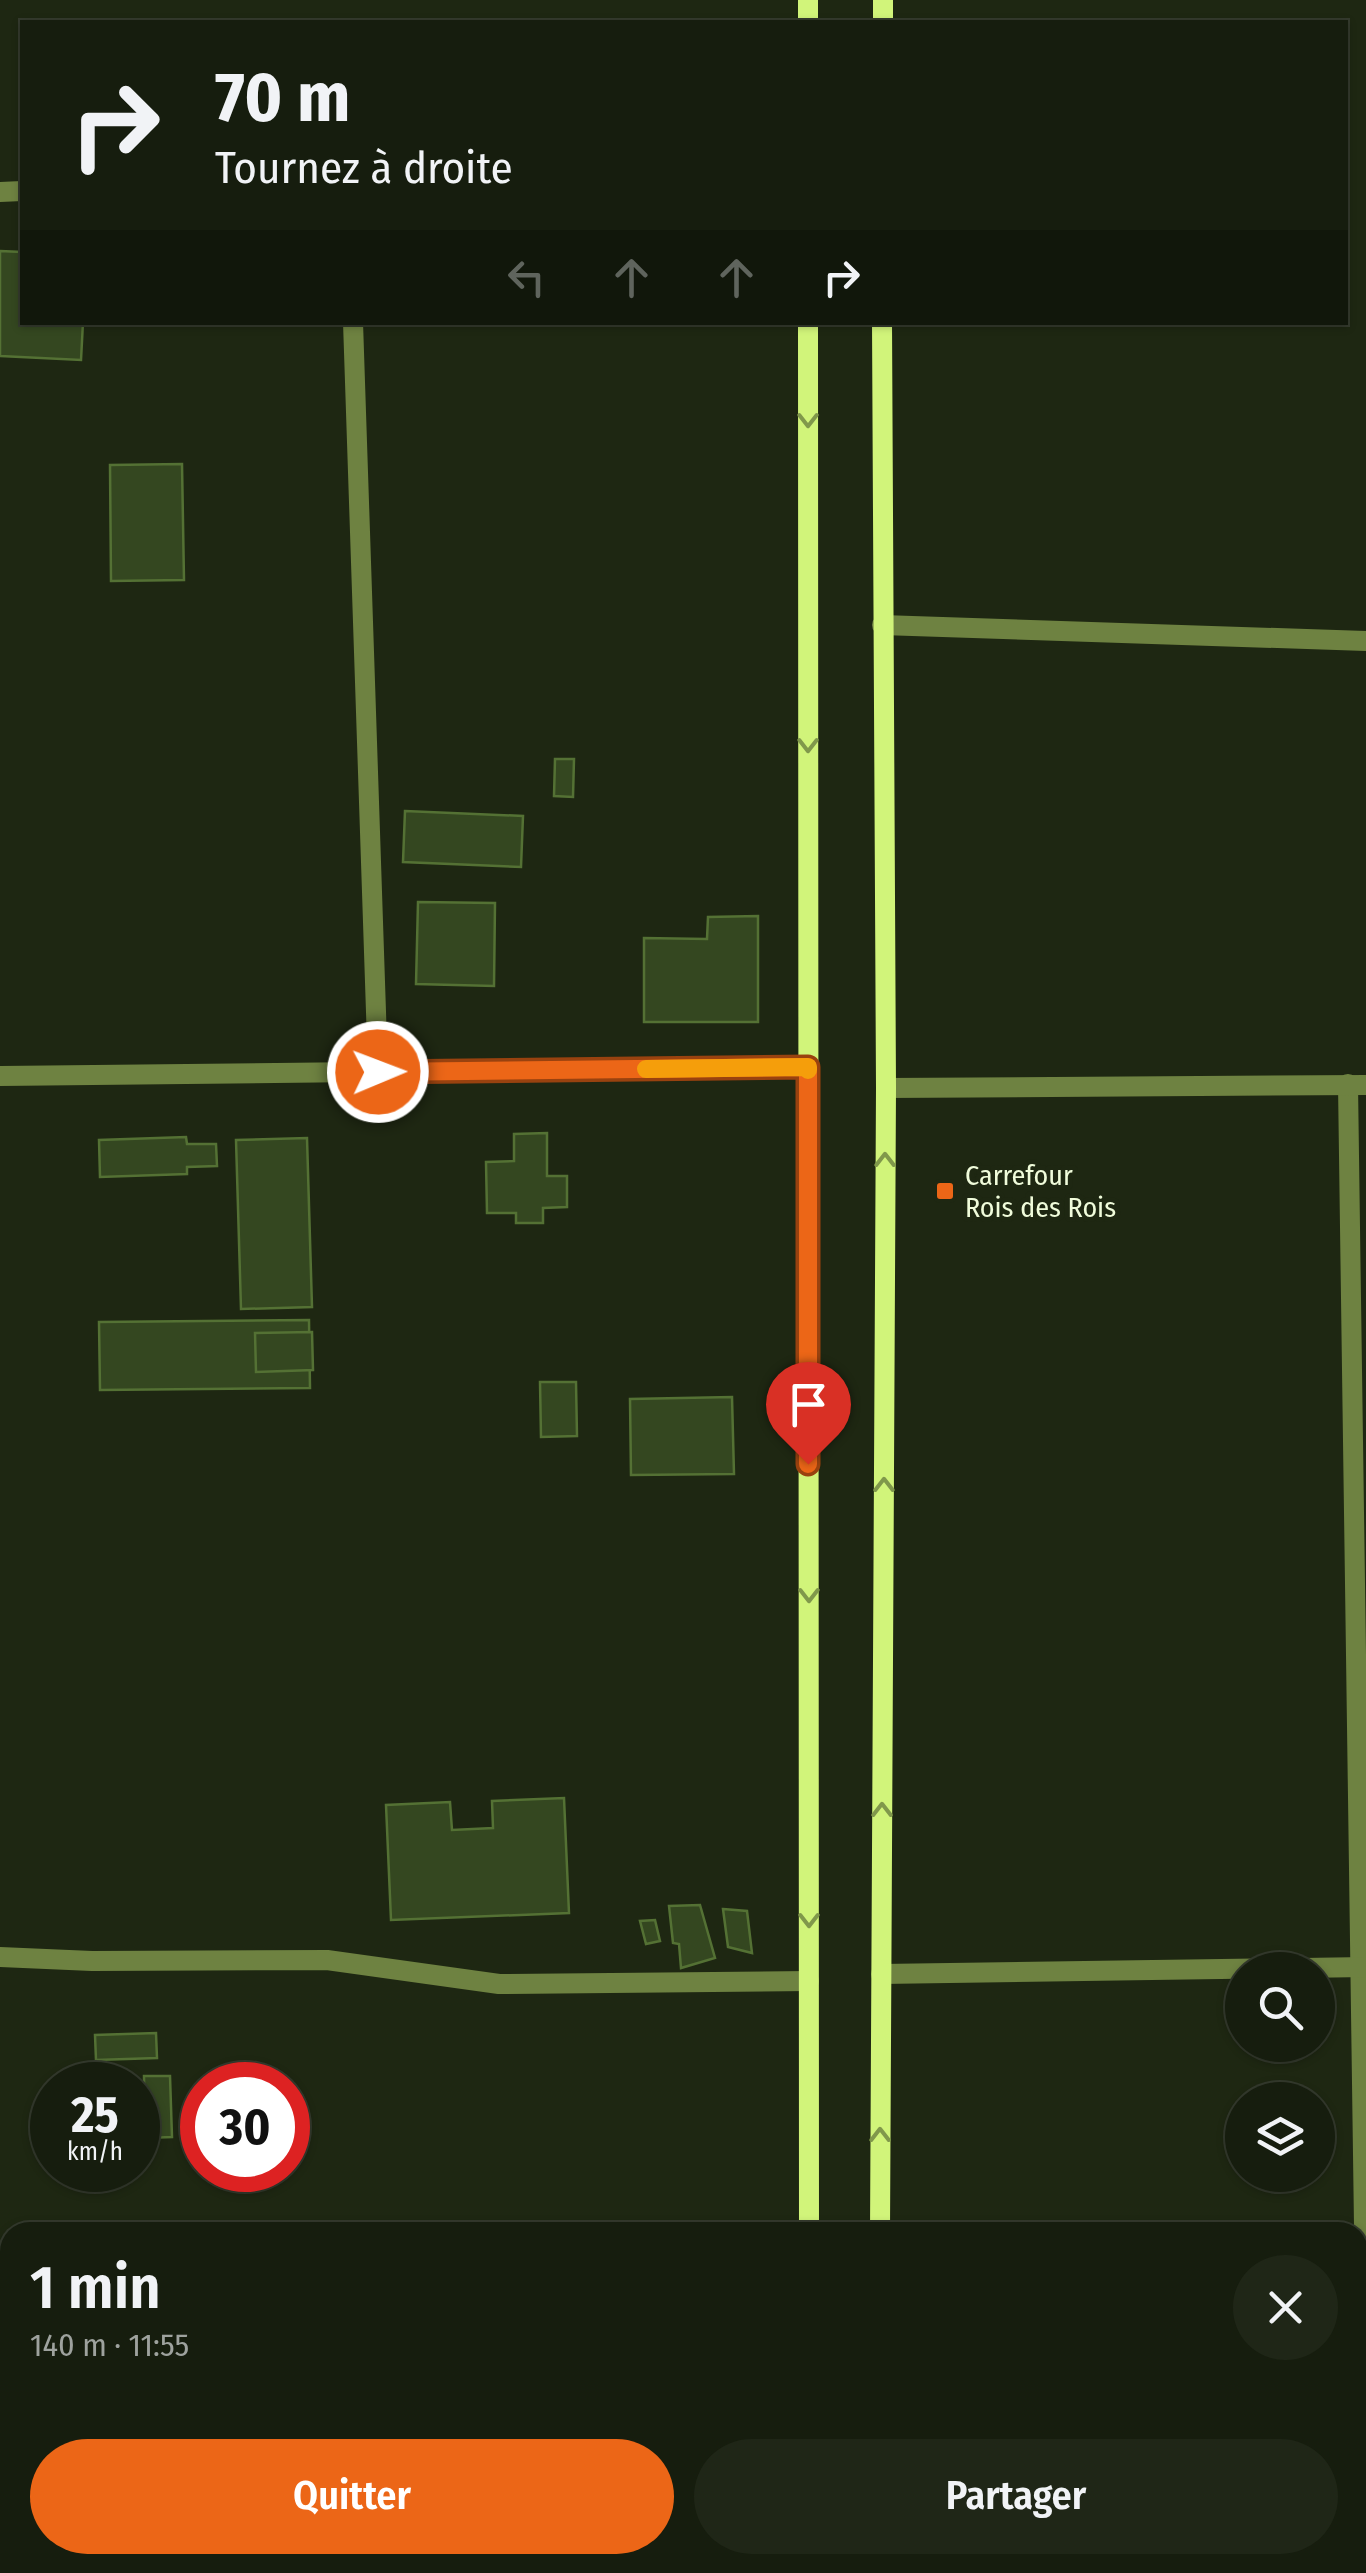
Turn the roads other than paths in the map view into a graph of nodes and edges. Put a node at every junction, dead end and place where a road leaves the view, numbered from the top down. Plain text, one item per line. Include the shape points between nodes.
1 (353, 325) edge
2 (808, 325) edge
3 (882, 325) edge
4 (882, 625) junction
5 (1366, 641) edge
6 (808, 1067) junction
7 (378, 1072) junction
8 (0, 1076) edge
9 (1357, 1084) edge
10 (886, 1088) junction
11 (1360, 1524) edge
12 (0, 1957) edge
13 (1364, 1967) edge
14 (881, 1974) junction
15 (809, 1980) junction
16 (808, 2222) edge
17 (880, 2222) edge
18 (1365, 2222) edge

1 - 7 street
2 -> 6 main road
3 - 4 main road
4 - 5 street
4 - 10 main road
6 - 7 street
6 -> 15 main road
7 - 8 street
9 - 10 street
9 - 11 street
14 -> 10 main road
11 - 13 street
12 - 15 street via 327,1960 499,1984
13 - 14 street
13 - 18 street
17 -> 14 main road
15 - 16 main road

